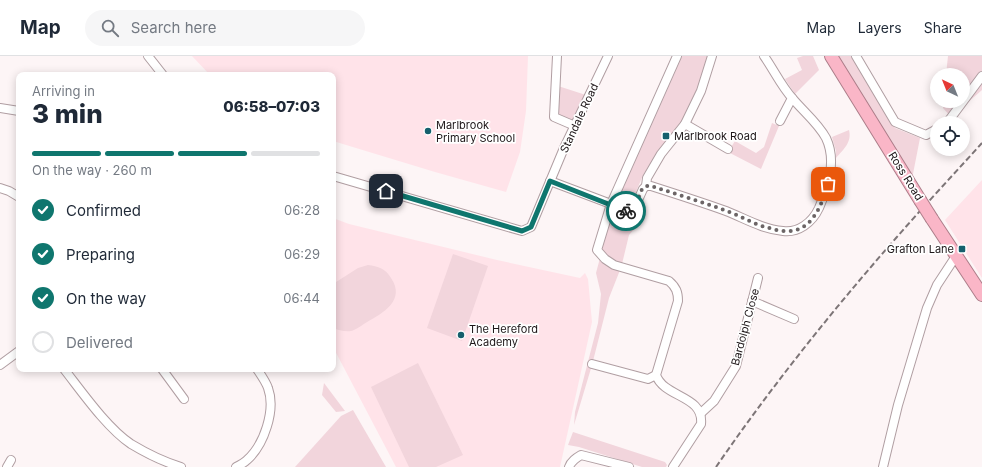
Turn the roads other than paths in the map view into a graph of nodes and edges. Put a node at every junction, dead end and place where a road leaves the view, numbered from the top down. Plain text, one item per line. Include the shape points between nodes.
1 (148, 56) edge
2 (557, 56) edge
3 (608, 56) edge
4 (677, 56) edge
5 (712, 56) edge
6 (764, 56) edge
7 (831, 56) edge
8 (856, 56) edge
9 (161, 72) edge
10 (982, 76) edge
11 (792, 98) junction
12 (0, 108) edge
13 (16, 111) edge
14 (952, 116) edge
15 (780, 121) dead end
16 (684, 124) junction
17 (575, 126) junction
18 (930, 133) edge
19 (728, 149) dead end
20 (336, 177) edge
21 (550, 181) junction
22 (646, 186) junction
23 (0, 188) edge
24 (16, 195) edge
25 (611, 204) junction
26 (956, 256) junction
27 (758, 278) dead end
28 (982, 295) edge
29 (752, 301) junction
30 (794, 319) dead end
31 (16, 353) edge
32 (592, 364) dead end
33 (0, 365) edge
34 (66, 372) edge
35 (164, 372) edge
36 (259, 372) edge
37 (656, 375) junction
38 (184, 399) dead end
39 (701, 413) junction
40 (181, 467) edge
41 (236, 467) edge
42 (569, 467) edge
43 (629, 467) edge
44 (673, 467) edge
45 (883, 467) edge

1 - 9 street
2 - 17 street via 554,117
3 - 17 street, Standale Road
4 - 25 street
5 - 16 street via 701,91
6 - 11 street
7 - 26 highway, Ross Road, bridge
8 - 18 street via 895,122 926,135
10 - 14 street
11 - 15 street
11 - 22 street via 818,127 826,138 830,150 830,172 824,195 817,212 801,228 784,231 768,228 726,211
12 - 13 street
16 - 19 street
16 - 22 street via 661,154 647,178
17 - 21 street, Standale Road
20 - 21 street, Standale Road via 522,231 531,227
21 - 25 street
22 - 25 street via 630,211 624,212
23 - 24 street
25 - 37 street via 598,250 614,265 669,281 675,286 678,294
26 - 28 highway, Ross Road
26 - 45 street via 937,285 927,308 898,405
27 - 29 street, Bardolph Close
29 - 30 street
29 - 39 street, Bardolph Close via 736,366 714,401
31 - 33 street
32 - 37 street via 648,379
34 - 40 street via 108,423 131,443
35 - 38 street
36 - 41 street via 268,388 270,410 267,427 258,446 247,460
37 - 39 street via 658,381 695,405
39 - 44 street via 701,424
42 - 43 street via 575,458 581,455

